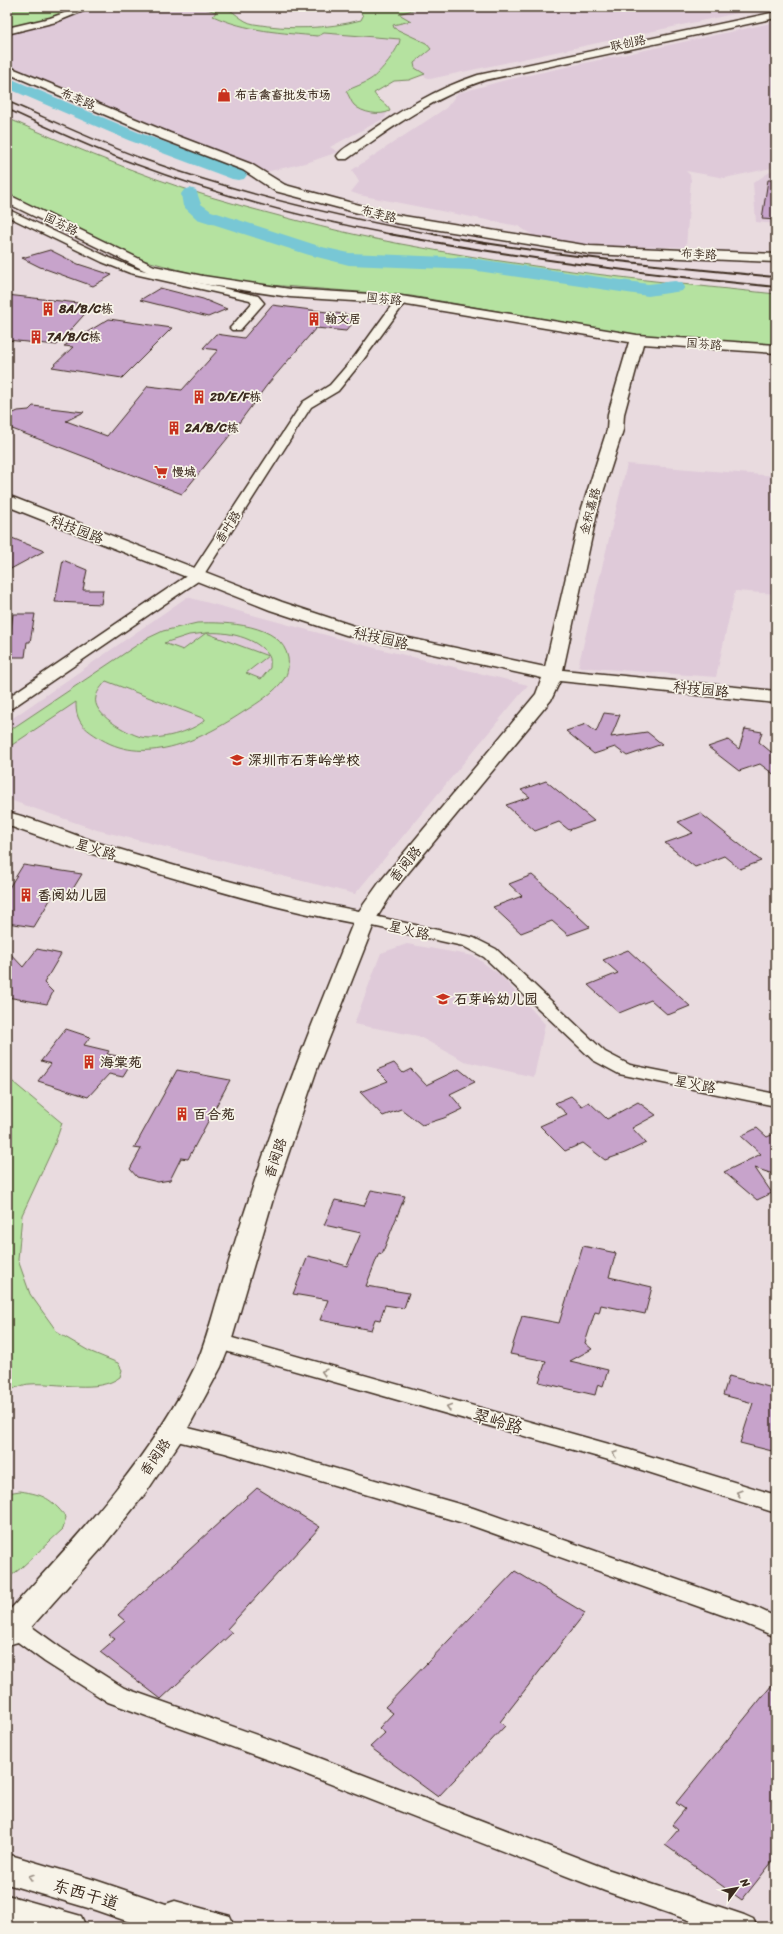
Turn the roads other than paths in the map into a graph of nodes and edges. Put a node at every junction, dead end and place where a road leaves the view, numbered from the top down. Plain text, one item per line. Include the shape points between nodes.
1 (89, 7) edge
2 (776, 12) edge
3 (776, 15) edge
4 (7, 31) edge
5 (7, 69) edge
6 (482, 77) junction
7 (343, 156) dead end
8 (7, 198) edge
9 (7, 212) edge
10 (776, 258) edge
11 (401, 300) junction
12 (236, 328) dead end
13 (637, 339) junction
14 (776, 349) edge
15 (7, 500) edge
16 (7, 510) edge
17 (191, 580) junction
18 (552, 680) junction
19 (776, 697) edge
20 (7, 705) edge
21 (776, 707) edge
22 (7, 818) edge
23 (365, 919) junction
24 (776, 1100) edge
25 (218, 1342) junction
26 (172, 1432) junction
27 (776, 1504) edge
28 (776, 1627) edge
29 (10, 1630) edge
30 (7, 1869) edge
31 (94, 1895) junction
32 (7, 1910) edge
33 (69, 1927) edge
34 (188, 1927) edge
35 (218, 1927) edge
36 (744, 1927) edge

1 - 4 street via 53,20
2 - 6 street, 联创路 via 495,71
3 - 6 street, 联创路
5 - 10 street, 布李路 via 166,136 248,167 280,188 396,219 590,250
6 - 7 street, 联创路 via 442,91 422,102
8 - 11 street, 国芬路 via 150,269 239,287
9 - 12 street via 134,271 254,298 258,303
11 - 13 street, 国芬路
11 - 17 street, 香叶路 via 334,388 307,405
13 - 14 street, 国芬路
13 - 18 street, 金积嘉路 via 616,414 615,430 590,508
15 - 17 street, 科技园路
16 - 17 street, 科技园路
17 - 18 street, 科技园路 via 296,622 364,641
17 - 20 street, 香叶路
18 - 19 street, 科技园路
18 - 21 street, 科技园路
18 - 23 street, 香阅路 via 544,696 386,887
22 - 23 street, 星火路 via 208,883 308,909
23 - 24 street, 星火路 via 468,942 490,953 599,1056 625,1070
23 - 25 street, 香阅路 via 303,1076 261,1199
25 - 26 street, 香阅路 via 208,1367
27 -> 25 street, 翠岭路 via 623,1456
26 - 28 street via 473,1517 747,1614
26 - 29 street, 香阅路 via 137,1483 100,1529
29 - 36 street via 116,1695 290,1757 605,1880
31 -> 30 street, 东西干道
31 - 34 street, 东西干道
31 - 35 street
32 - 33 street

